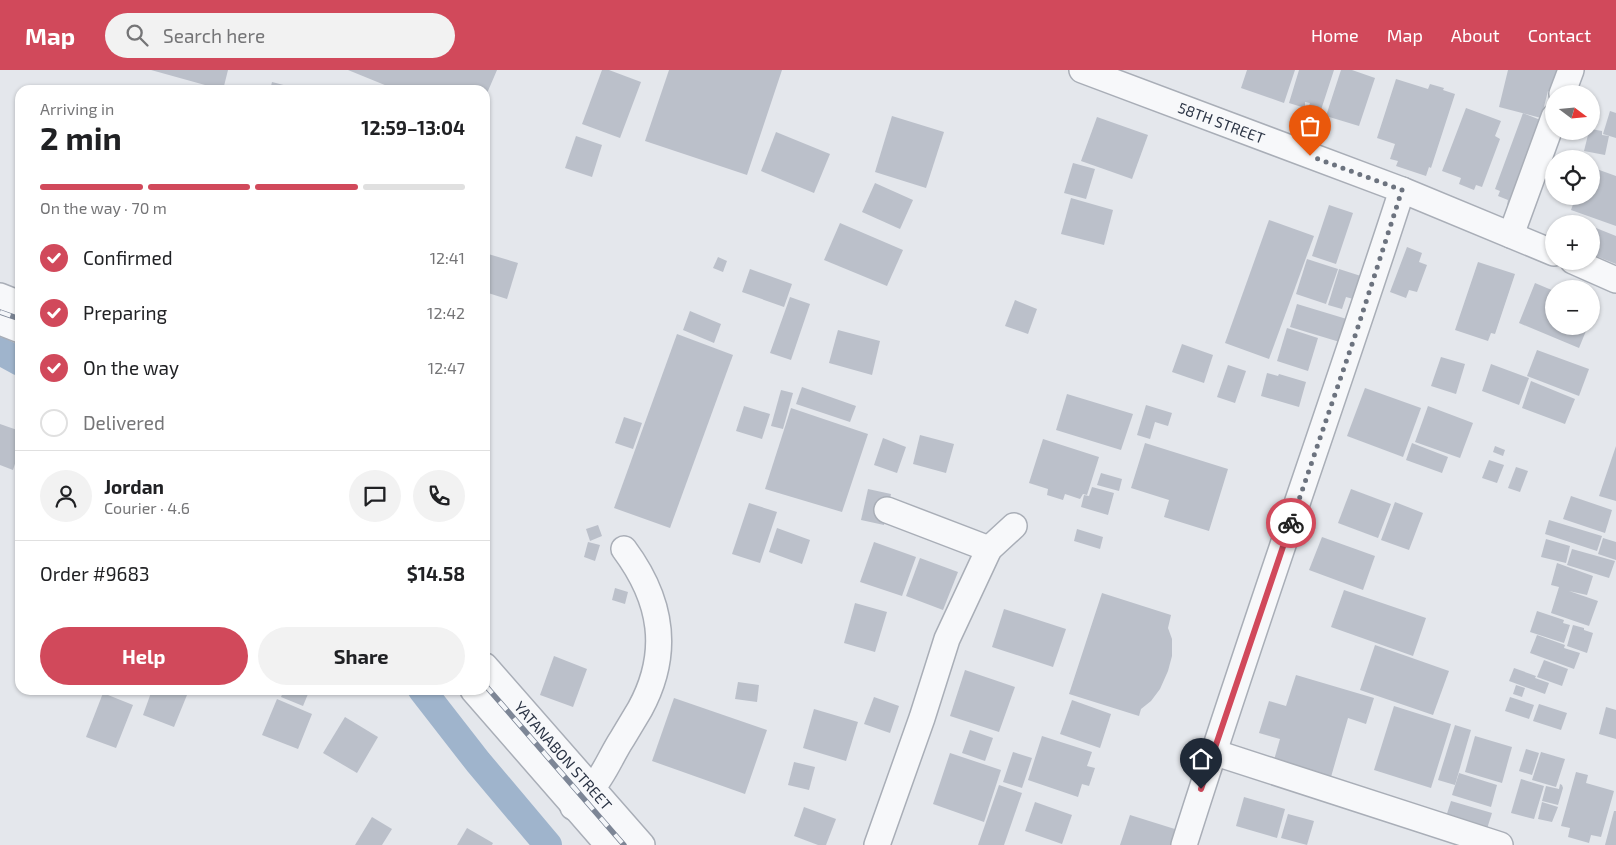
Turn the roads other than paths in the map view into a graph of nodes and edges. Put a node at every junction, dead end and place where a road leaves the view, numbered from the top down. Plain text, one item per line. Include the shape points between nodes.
1 (1082, 70) edge
2 (1571, 70) edge
3 (1565, 85) edge
4 (1546, 140) edge
5 (1402, 190) junction
6 (1512, 235) junction
7 (1545, 249) edge
8 (1593, 270) edge
9 (1616, 280) edge
10 (0, 296) edge
11 (15, 302) edge
12 (0, 322) edge
13 (15, 328) edge
14 (888, 510) dead end
15 (1014, 526) dead end
16 (624, 549) dead end
17 (989, 549) junction
18 (490, 672) edge
19 (477, 695) edge
20 (1213, 752) junction
21 (593, 787) junction
22 (573, 807) junction
23 (608, 845) edge
24 (642, 845) edge
25 (877, 845) edge
26 (1184, 845) edge
27 (1500, 845) edge

1 - 5 street, 58TH STREET
2 - 3 street
4 - 6 street
5 - 6 street, 58TH STREET
5 - 20 street
6 - 7 street, 58TH STREET
8 - 9 street
10 - 11 street
12 - 13 street
14 - 17 street
15 - 17 street
16 - 21 street via 650,595 658,630 659,654 640,709
17 - 25 street via 947,639
18 - 21 street, YATANABON STREET
19 - 22 street
20 - 26 street
20 - 27 street
21 - 22 street
21 - 24 street, YATANABON STREET
22 - 23 street

